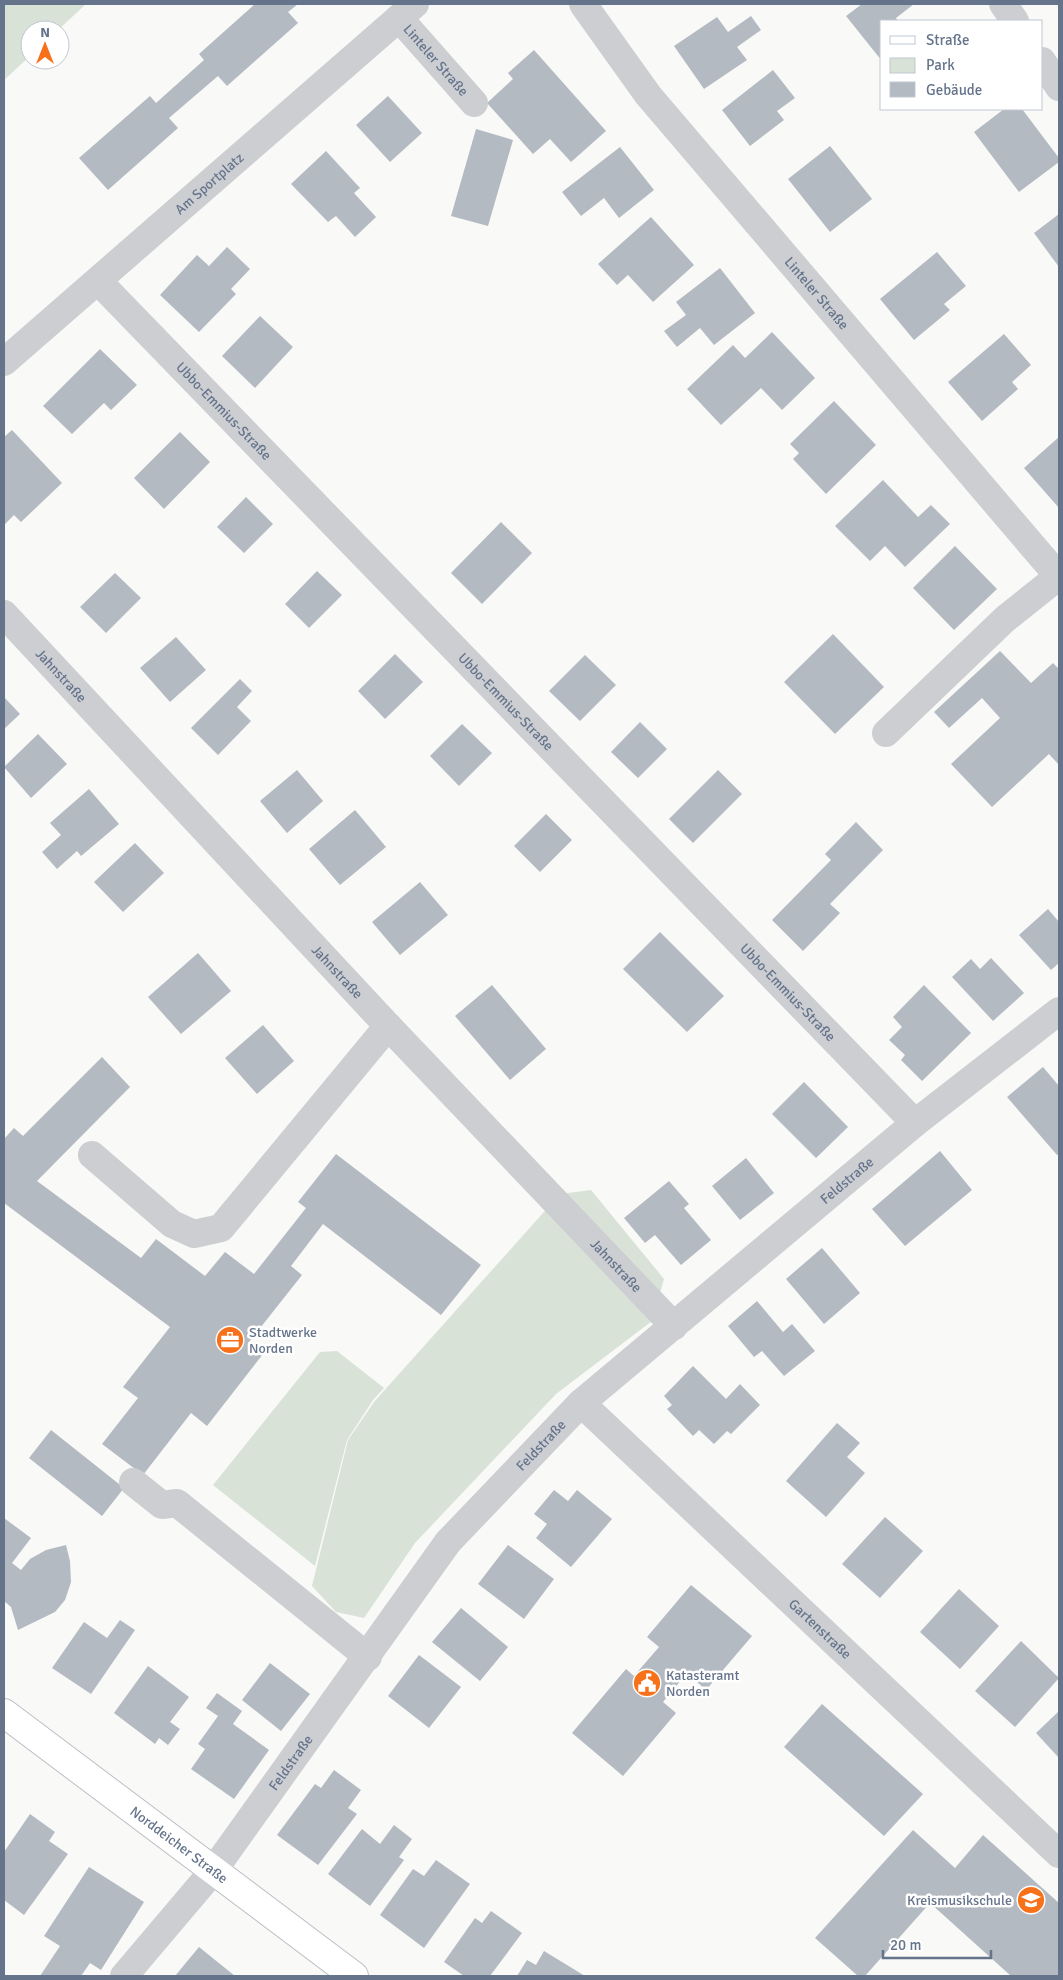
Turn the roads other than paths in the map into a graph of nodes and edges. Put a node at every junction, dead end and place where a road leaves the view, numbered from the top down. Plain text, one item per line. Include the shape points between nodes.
1 (583, 4) edge
2 (1003, 4) edge
3 (407, 11) edge
4 (1014, 20) edge
5 (1043, 63) edge
6 (1059, 87) edge
7 (474, 103) dead end
8 (98, 281) junction
9 (4, 362) edge
10 (1059, 577) edge
11 (4, 614) edge
12 (886, 733) dead end
13 (1059, 1011) edge
14 (388, 1026) junction
15 (916, 1123) junction
16 (92, 1155) dead end
17 (674, 1326) junction
18 (581, 1403) junction
19 (133, 1482) dead end
20 (368, 1657) junction
21 (4, 1713) edge
22 (1059, 1854) edge
23 (213, 1870) junction
24 (124, 1976) edge
25 (354, 1976) edge

1 - 10 street, Linteler Straße via 648,95
2 - 4 street
3 - 7 street, Linteler Straße
3 - 8 street, Am Sportplatz
5 - 6 street
8 - 9 street, Am Sportplatz
8 - 15 street, Ubbo-Emmius-Straße
10 - 12 street via 1005,619
11 - 14 street, Jahnstraße
13 - 15 street, Feldstraße
14 - 16 street via 221,1228 194,1234 172,1224
14 - 17 street, Jahnstraße
15 - 17 street, Feldstraße
17 - 18 street, Feldstraße
18 - 20 street, Feldstraße via 448,1542
18 - 22 street, Gartenstraße
19 - 20 street via 162,1505 177,1503
20 - 23 street, Feldstraße
21 - 23 main road, Norddeicher Straße
23 - 24 street, Feldstraße
23 - 25 main road, Norddeicher Straße

